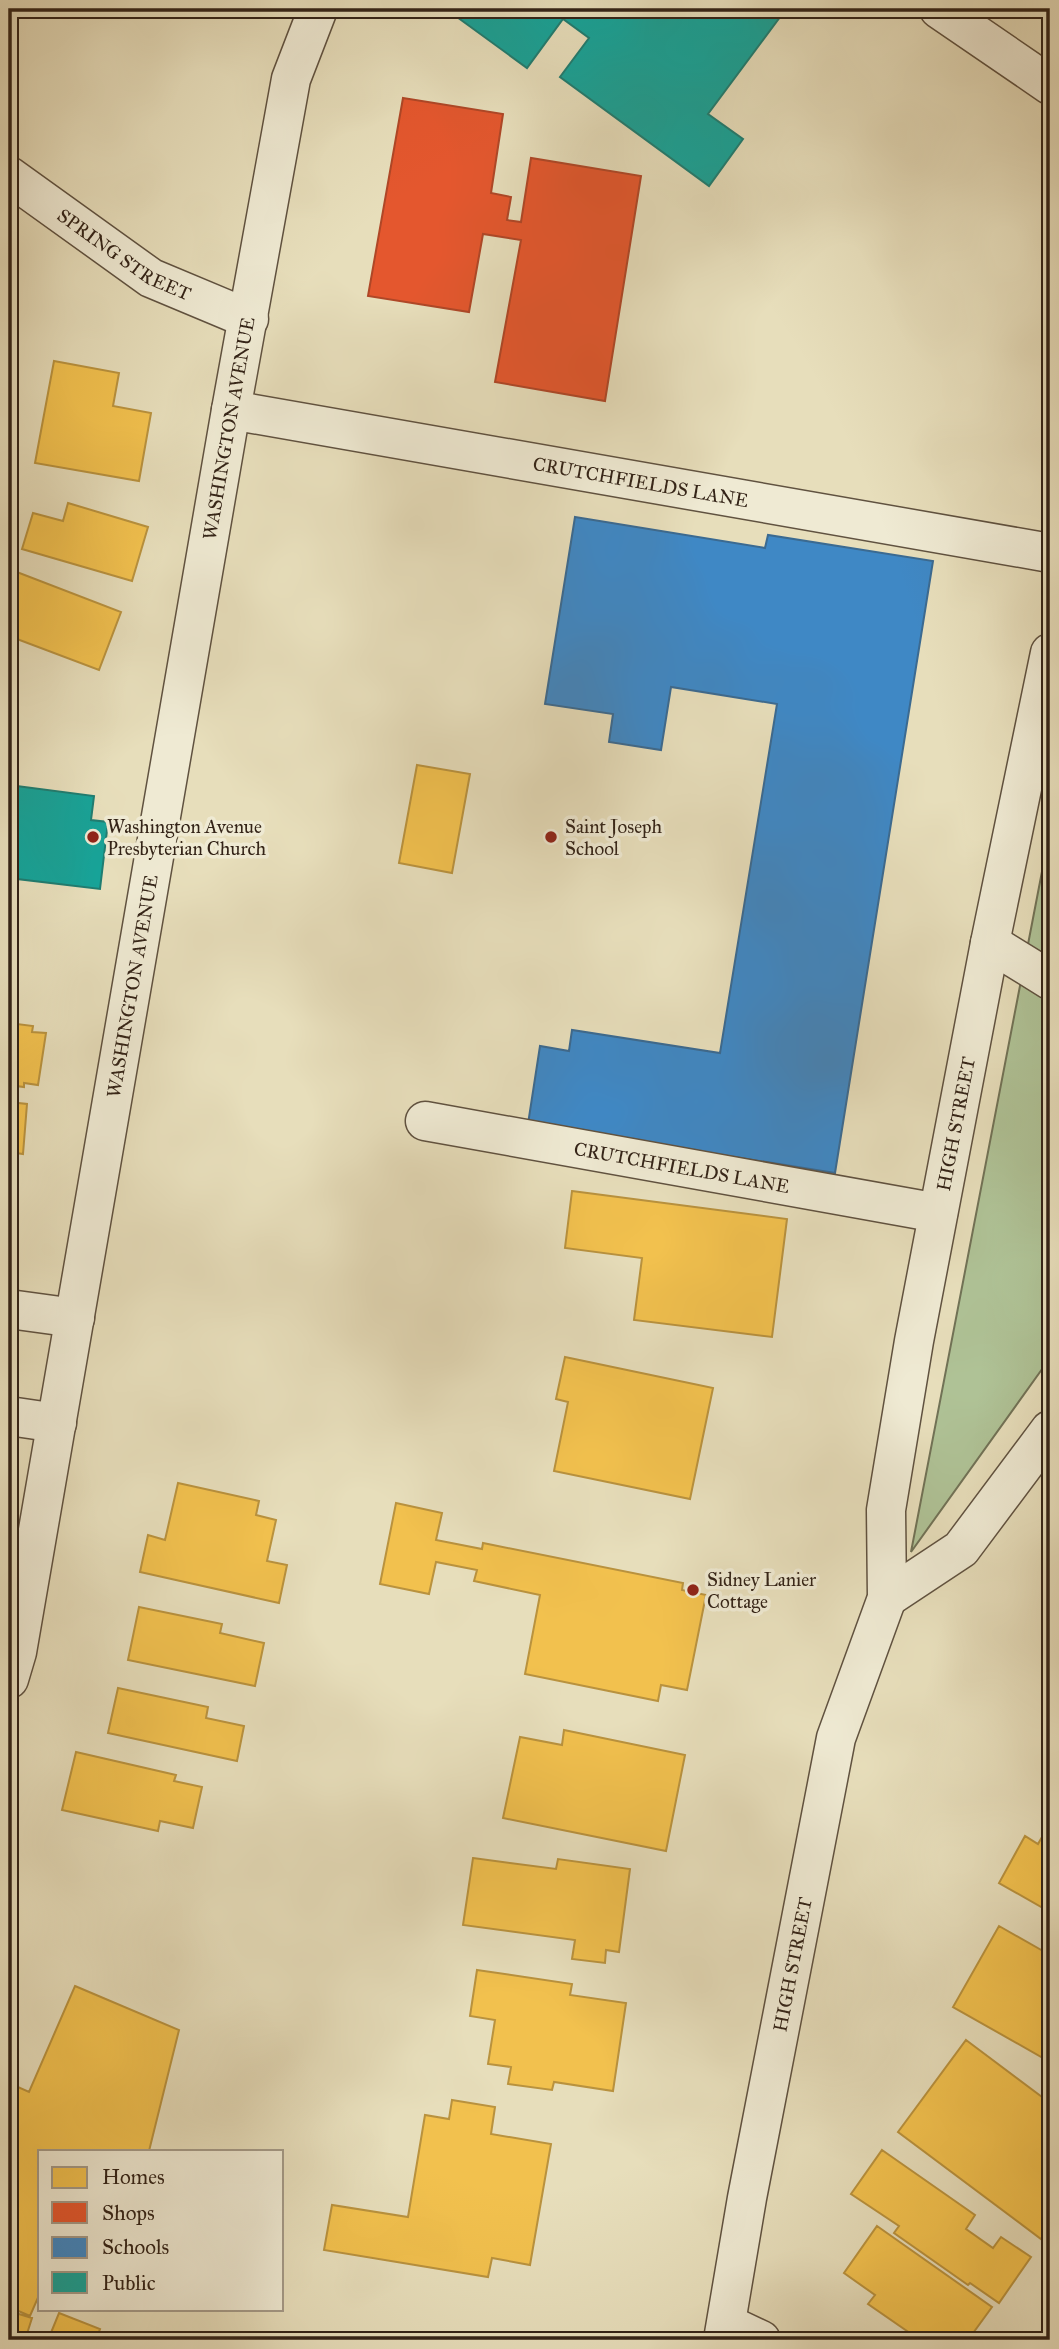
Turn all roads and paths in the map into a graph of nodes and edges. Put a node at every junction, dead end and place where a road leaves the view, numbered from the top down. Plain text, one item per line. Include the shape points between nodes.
1 (318, 9) edge
2 (939, 9) edge
3 (1050, 85) edge
4 (9, 176) edge
5 (248, 319) junction
6 (231, 410) junction
7 (1050, 553) edge
8 (1050, 653) edge
9 (990, 943) junction
10 (1050, 980) edge
11 (425, 1121) dead end
12 (938, 1213) junction
13 (9, 1309) edge
14 (75, 1318) junction
15 (9, 1416) edge
16 (57, 1423) junction
17 (1050, 1430) edge
18 (887, 1598) junction
19 (9, 1679) edge
20 (725, 2332) edge
21 (761, 2340) edge

1 - 5 street, WASHINGTON AVENUE via 291,79
2 - 3 street
4 - 5 street, SPRING STREET via 151,278
5 - 6 street, WASHINGTON AVENUE
6 - 7 street, CRUTCHFIELDS LANE
6 - 14 street, WASHINGTON AVENUE
8 - 9 street, HIGH STREET
9 - 10 street
9 - 12 street, HIGH STREET
11 - 12 street, CRUTCHFIELDS LANE
12 - 18 street, HIGH STREET via 887,1510
13 - 14 street
14 - 16 street, WASHINGTON AVENUE
15 - 16 street
16 - 19 street, WASHINGTON AVENUE
17 - 18 street via 961,1549
18 - 20 street, HIGH STREET via 836,1738
20 - 21 street

